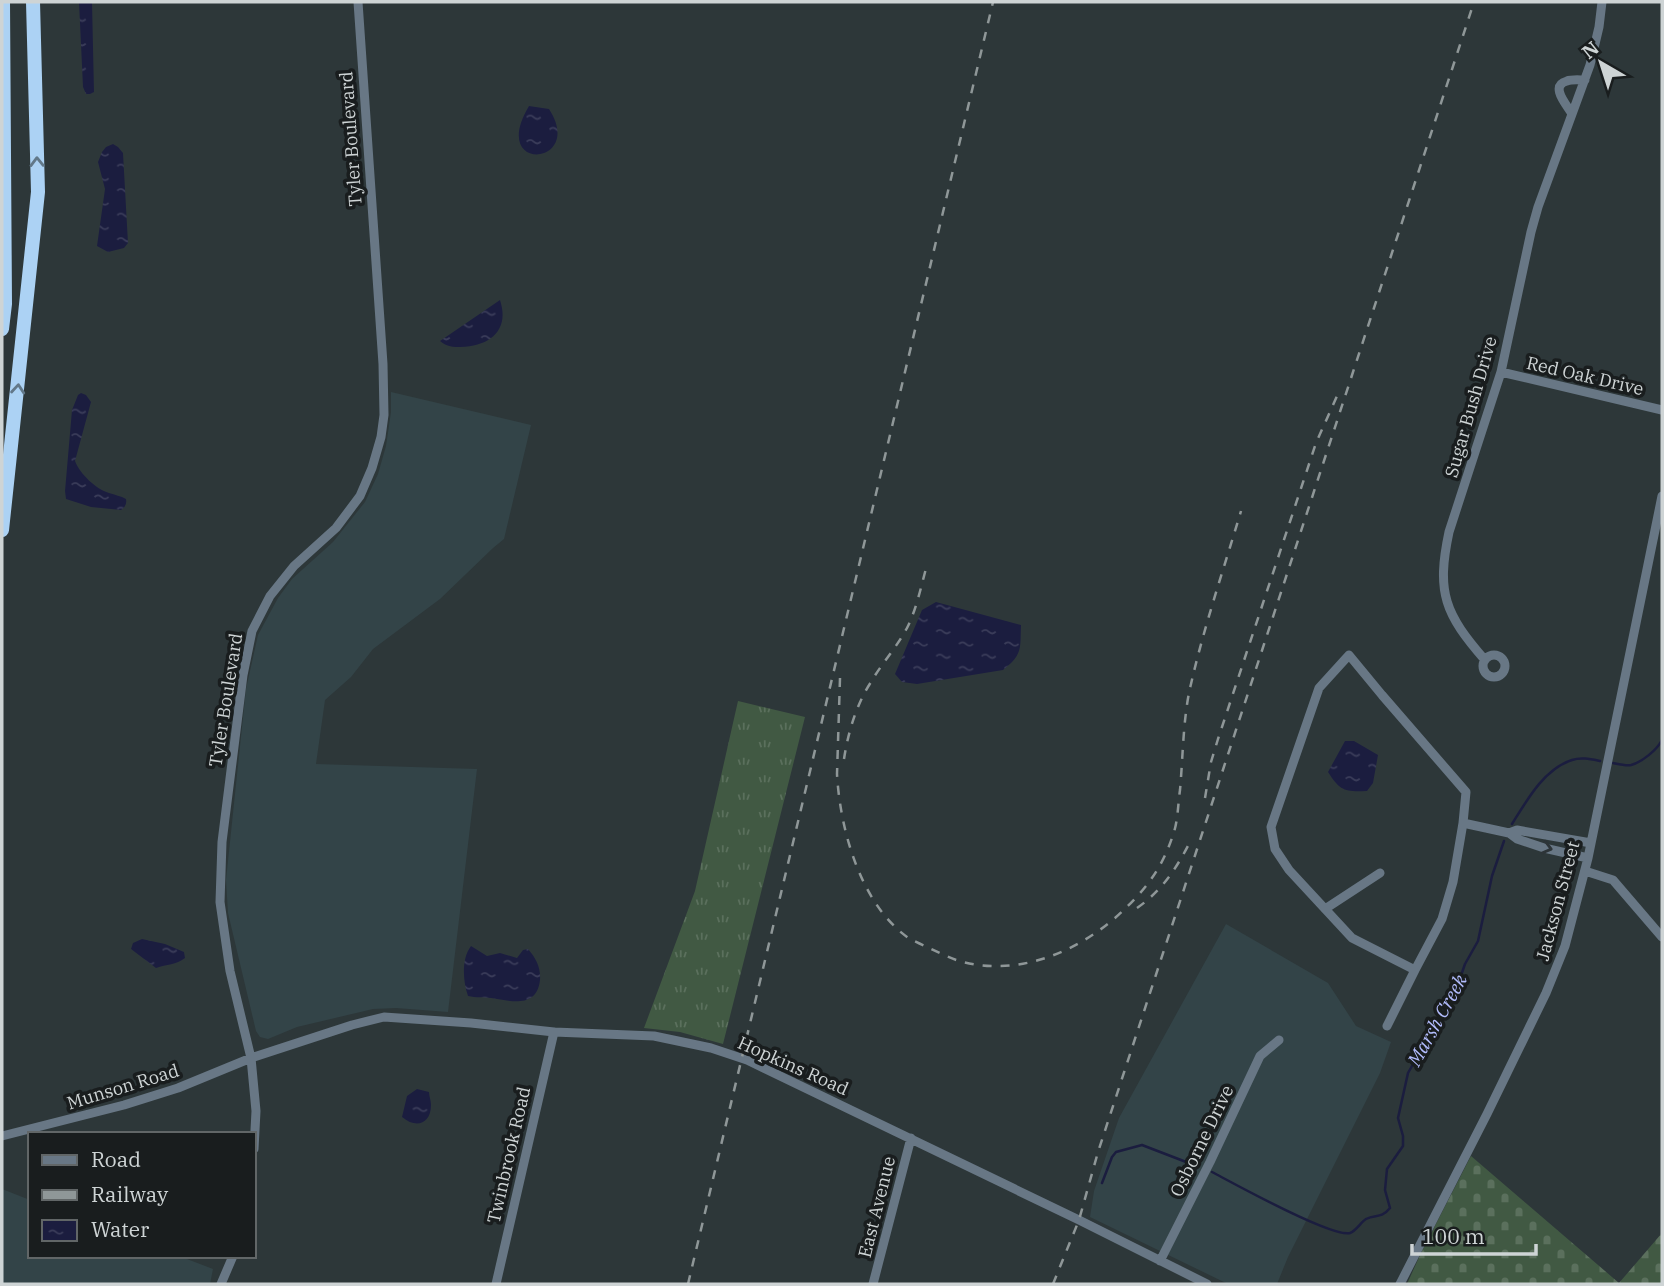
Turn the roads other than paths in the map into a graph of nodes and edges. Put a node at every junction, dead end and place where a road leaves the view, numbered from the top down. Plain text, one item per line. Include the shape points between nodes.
1 (3, 2) edge
2 (33, 2) edge
3 (358, 2) edge
4 (1602, 2) edge
5 (1585, 79) junction
6 (1572, 114) junction
7 (2, 329) edge
8 (1501, 372) junction
9 (1662, 410) edge
10 (1662, 496) edge
11 (2, 530) edge
12 (1485, 660) dead end
13 (1463, 823) junction
14 (1509, 833) junction
15 (1591, 843) junction
16 (1588, 858) junction
17 (1585, 872) junction
18 (1380, 873) dead end
19 (1325, 909) junction
20 (1662, 937) edge
21 (1415, 970) junction
22 (1387, 1026) dead end
23 (554, 1032) junction
24 (1279, 1040) dead end
25 (251, 1058) junction
26 (255, 1132) edge
27 (2, 1136) edge
28 (911, 1138) junction
29 (232, 1258) edge
30 (1160, 1261) junction
31 (220, 1284) edge
32 (496, 1284) edge
33 (873, 1284) edge
34 (1207, 1284) edge
35 (1400, 1284) edge

1 - 7 highway
11 -> 2 highway via 38,192
3 - 25 street, Tyler Boulevard via 384,415 372,468 360,496 336,528 294,566 270,596 252,631 222,842 220,902 230,971
4 - 5 street, Sugar Bush Drive via 1595,50
5 - 6 street, Sugar Bush Drive
5 - 6 street via 1567,81 1560,88
6 - 8 street, Sugar Bush Drive via 1531,232
8 - 9 street, Red Oak Drive
8 - 12 street, Sugar Bush Drive via 1449,532 1443,566 1452,617
10 - 15 street, Jackson Street
13 - 14 street
13 - 19 street via 1466,792 1349,655 1319,688 1271,827 1275,849
13 - 21 street via 1442,919
14 - 15 street via 1517,830
14 -> 16 street via 1544,848
15 - 16 street, Jackson Street
16 - 17 street, Jackson Street
17 - 20 street via 1613,880
17 - 35 street, Jackson Street via 1565,946 1546,993
18 - 19 street
19 - 21 street via 1352,937
21 - 22 street
23 - 25 street, Hopkins Road via 384,1017
23 - 28 street, Hopkins Road via 654,1036 711,1048 747,1060
23 - 32 street, Twinbrook Road
24 - 30 street, Osborne Drive via 1260,1056
25 - 26 street, Tyler Boulevard
25 - 27 street, Munson Road via 137,1101
28 - 30 street, Hopkins Road
28 - 33 street, East Avenue
29 - 31 street
30 - 34 street, Hopkins Road

